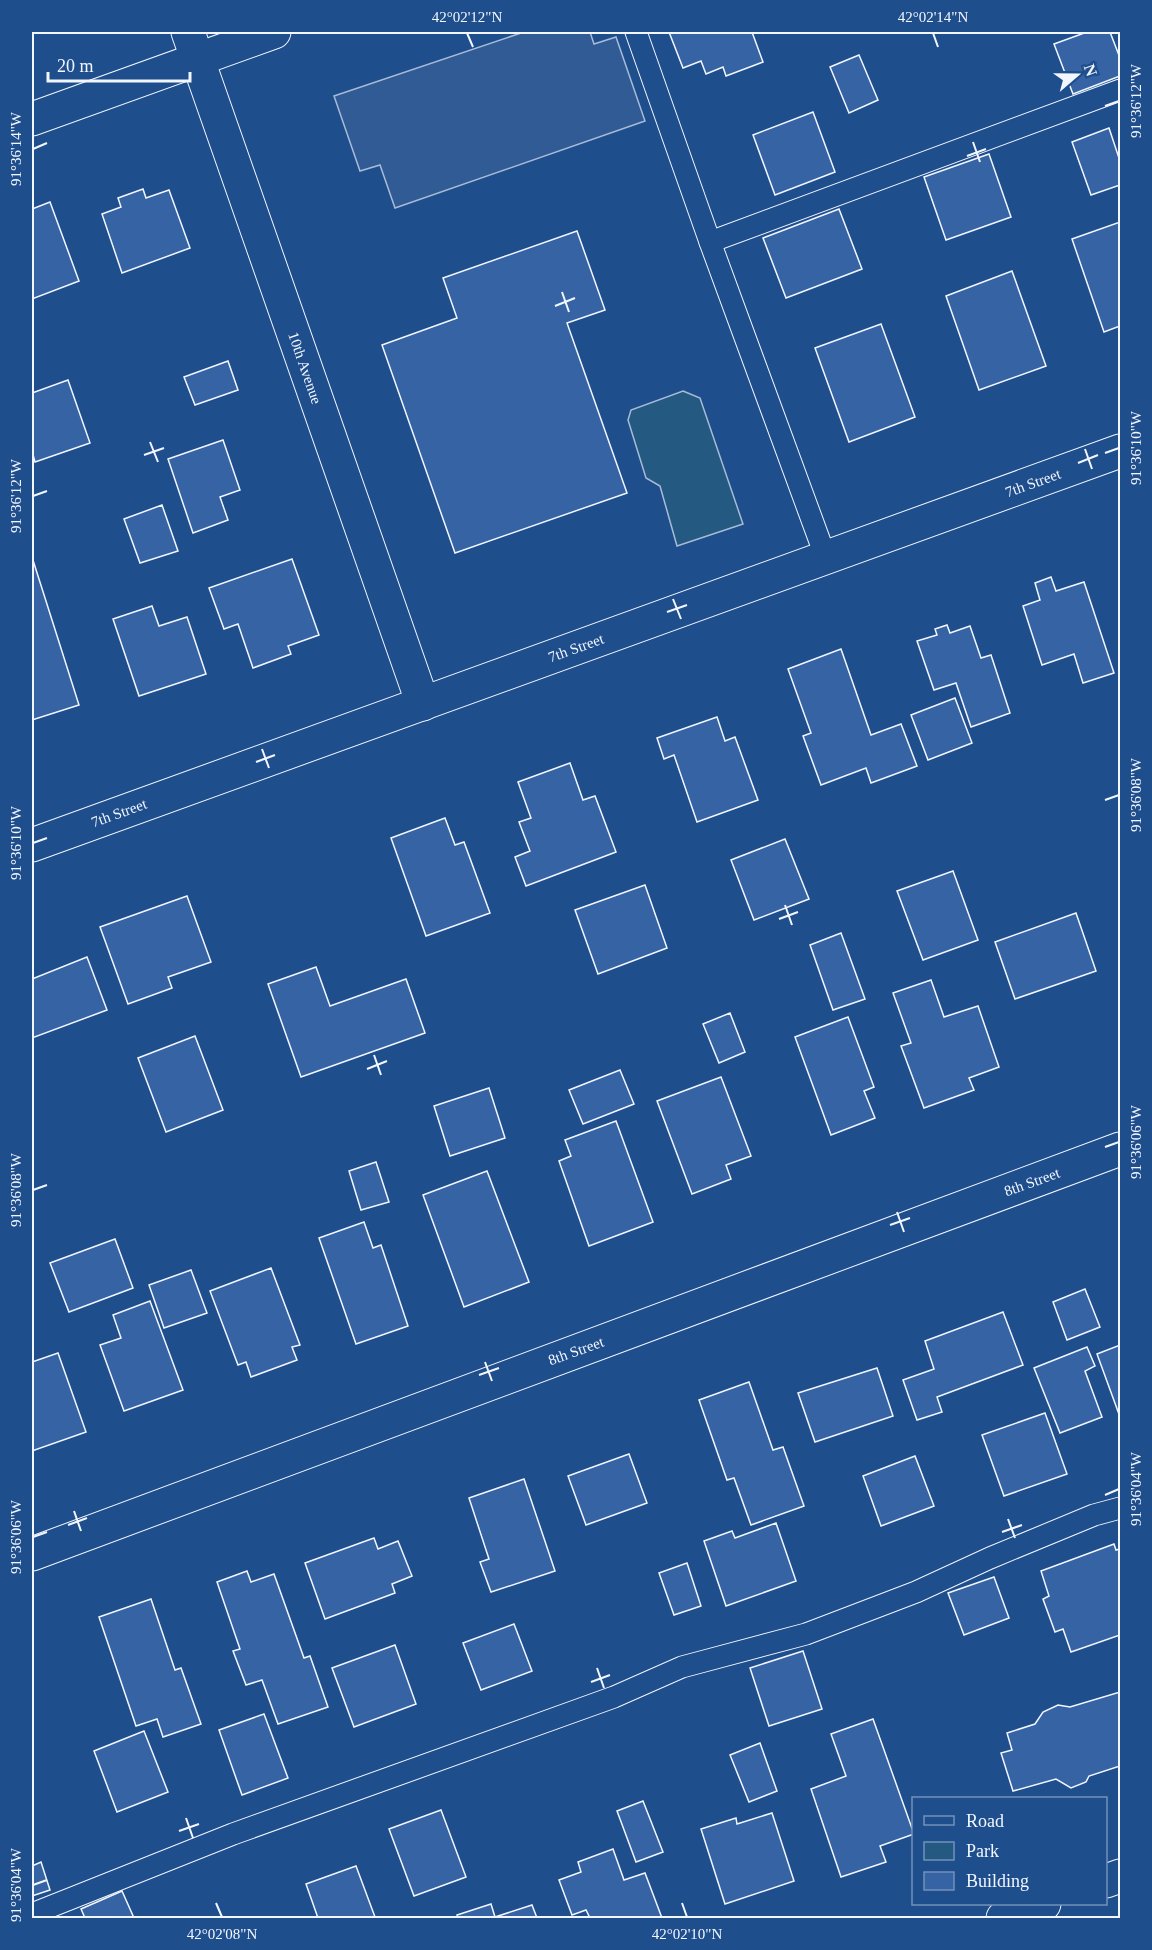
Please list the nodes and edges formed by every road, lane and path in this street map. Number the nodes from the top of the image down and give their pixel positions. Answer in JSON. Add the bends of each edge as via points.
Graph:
{"nodes":[{"id":1,"x":274,"y":32,"type":"edge"},
{"id":2,"x":636,"y":32,"type":"edge"},
{"id":3,"x":192,"y":45,"type":"edge"},
{"id":4,"x":1120,"y":90,"type":"edge"},
{"id":5,"x":32,"y":118,"type":"edge"},
{"id":6,"x":710,"y":242,"type":"junction"},
{"id":7,"x":1120,"y":451,"type":"edge"},
{"id":8,"x":826,"y":558,"type":"junction"},
{"id":9,"x":423,"y":704,"type":"junction"},
{"id":10,"x":32,"y":845,"type":"edge"},
{"id":11,"x":1120,"y":1149,"type":"edge"},
{"id":12,"x":1120,"y":1508,"type":"edge"},
{"id":13,"x":32,"y":1554,"type":"edge"},
{"id":14,"x":1041,"y":1905,"type":"edge"},
{"id":15,"x":32,"y":1914,"type":"edge"},
{"id":16,"x":1003,"y":1918,"type":"edge"}],
"edges":[{"from":1,"to":3,"type":"street"},
{"from":2,"to":6,"type":"lane"},
{"from":3,"to":5,"type":"street"},
{"from":3,"to":9,"type":"street","name":"10th Avenue"},
{"from":4,"to":6,"type":"lane"},
{"from":6,"to":8,"type":"lane"},
{"from":7,"to":8,"type":"street","name":"7th Street"},
{"from":8,"to":9,"type":"street","name":"7th Street"},
{"from":9,"to":10,"type":"street","name":"7th Street"},
{"from":11,"to":13,"type":"street","name":"8th Street"},
{"from":12,"to":15,"type":"lane","via":[[1094,1515],[916,1592],[806,1634],[682,1666],[614,1697],[233,1834]]},
{"from":14,"to":16,"type":"street"}]}
